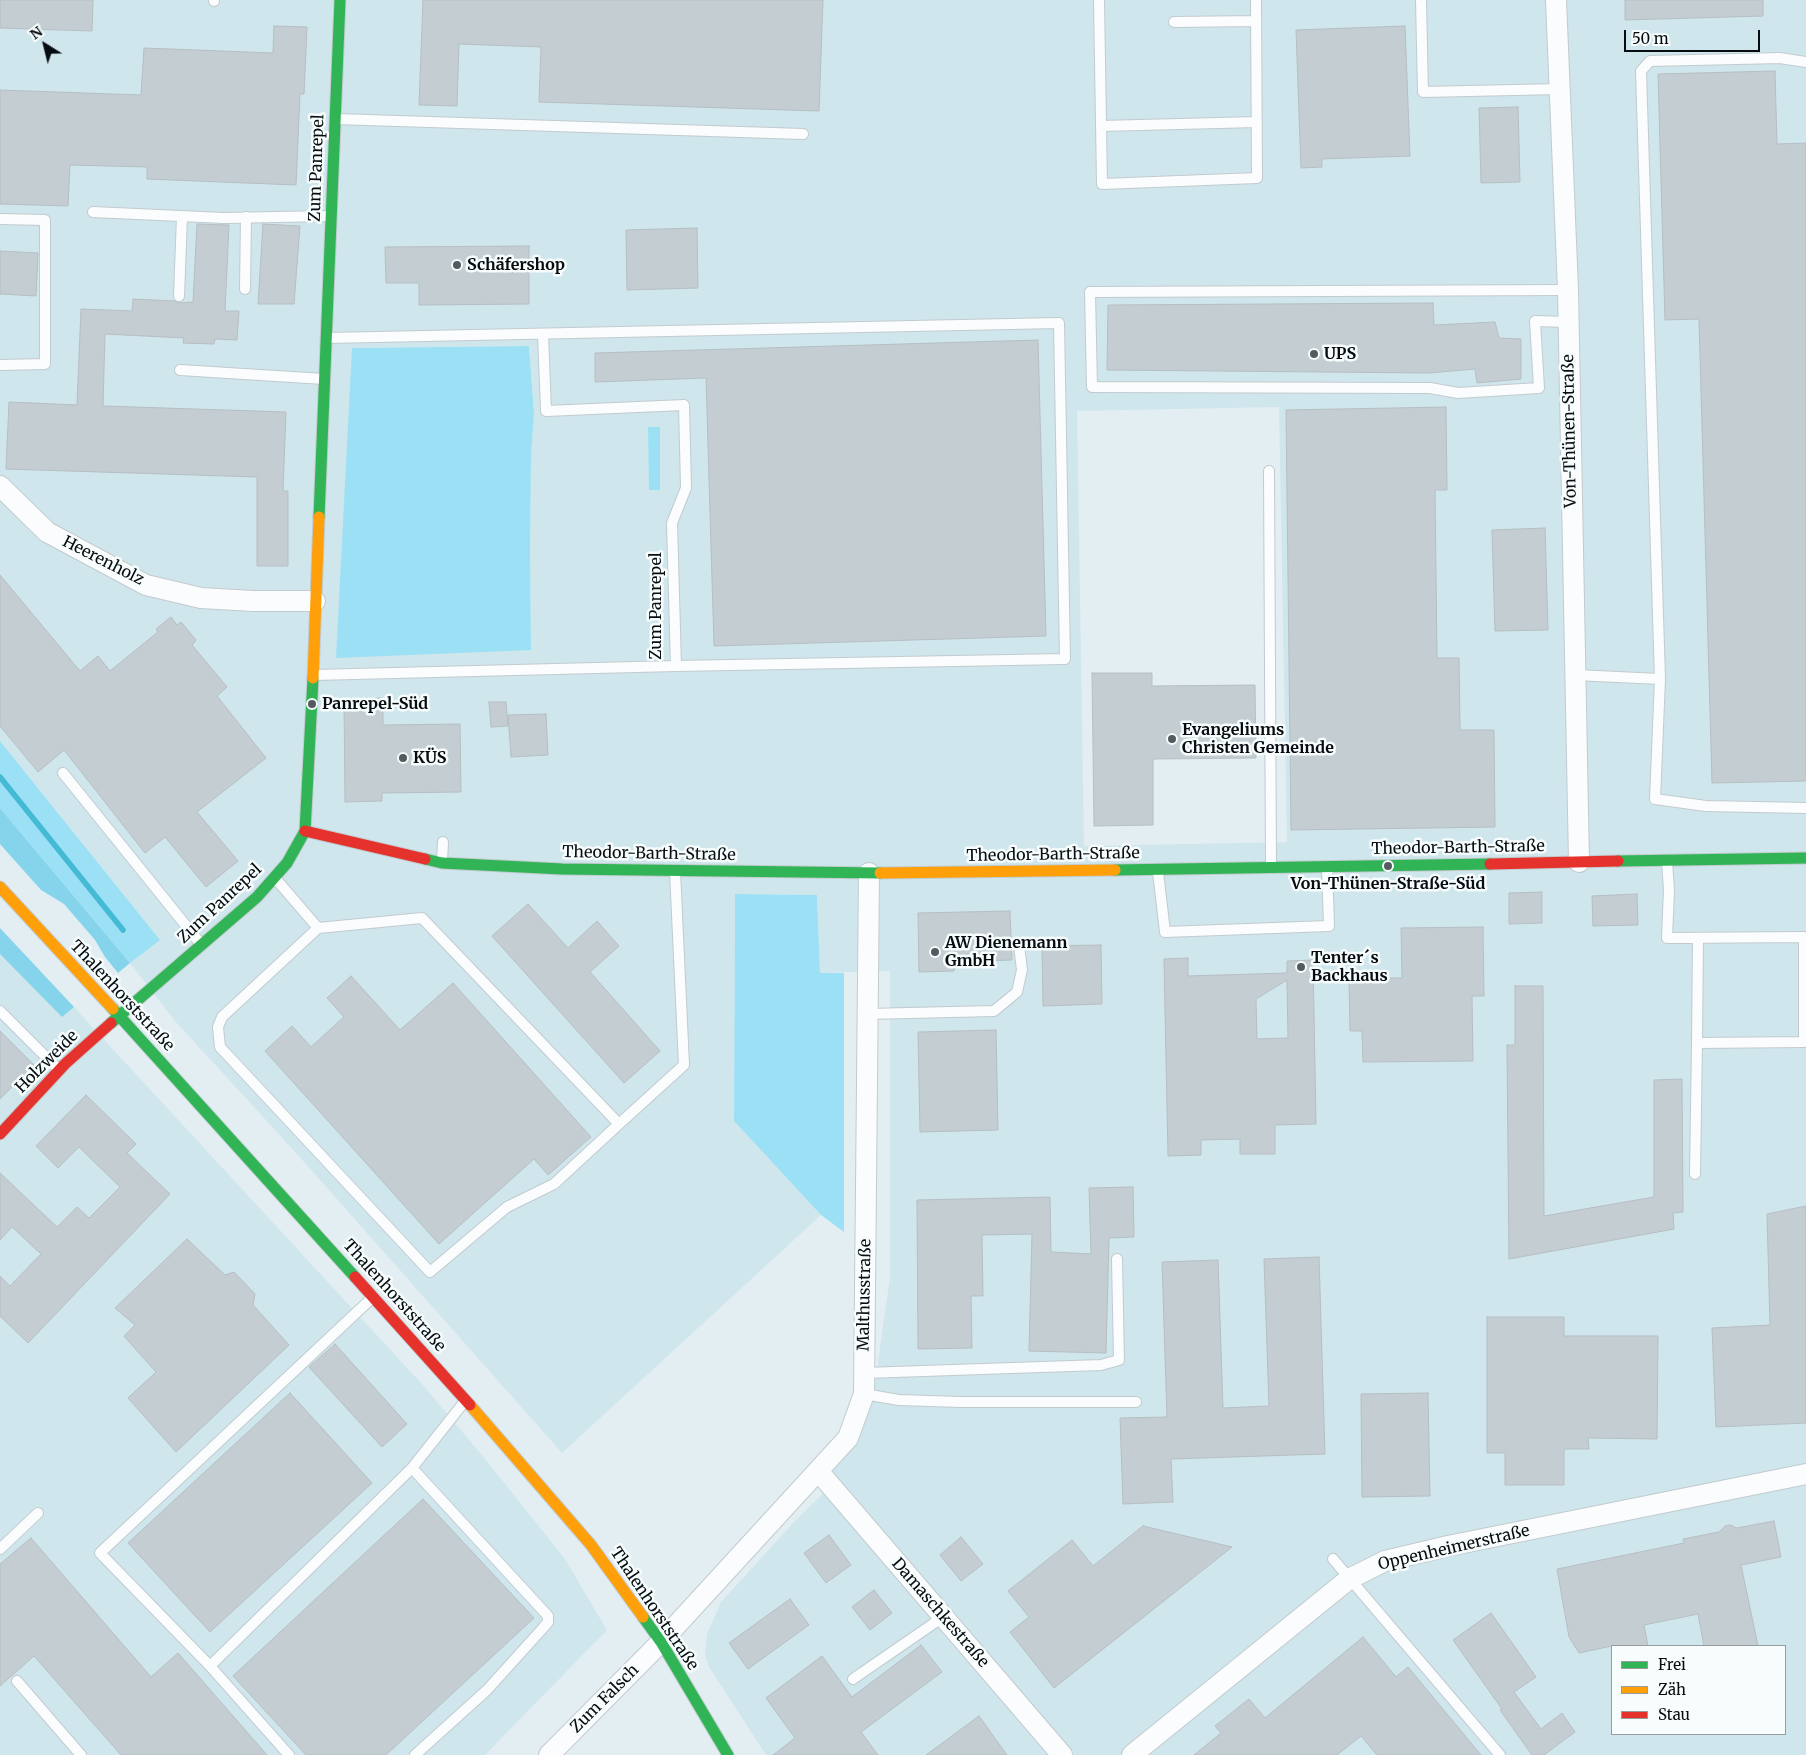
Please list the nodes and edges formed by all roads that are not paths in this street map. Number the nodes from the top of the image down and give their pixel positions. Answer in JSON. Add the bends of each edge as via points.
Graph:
{"nodes":[{"id":1,"x":340,"y":0,"type":"edge"},
{"id":2,"x":1099,"y":0,"type":"edge"},
{"id":3,"x":1256,"y":0,"type":"edge"},
{"id":4,"x":1421,"y":0,"type":"edge"},
{"id":5,"x":1556,"y":0,"type":"edge"},
{"id":6,"x":1256,"y":21,"type":"junction"},
{"id":7,"x":1174,"y":22,"type":"dead end"},
{"id":8,"x":1806,"y":62,"type":"edge"},
{"id":9,"x":1560,"y":89,"type":"junction"},
{"id":10,"x":335,"y":119,"type":"junction"},
{"id":11,"x":1257,"y":122,"type":"junction"},
{"id":12,"x":1101,"y":126,"type":"junction"},
{"id":13,"x":803,"y":134,"type":"dead end"},
{"id":14,"x":92,"y":212,"type":"dead end"},
{"id":15,"x":182,"y":216,"type":"junction"},
{"id":16,"x":331,"y":216,"type":"junction"},
{"id":17,"x":246,"y":217,"type":"junction"},
{"id":18,"x":0,"y":219,"type":"edge"},
{"id":19,"x":244,"y":289,"type":"dead end"},
{"id":20,"x":1568,"y":290,"type":"junction"},
{"id":21,"x":179,"y":296,"type":"dead end"},
{"id":22,"x":1568,"y":322,"type":"junction"},
{"id":23,"x":543,"y":334,"type":"junction"},
{"id":24,"x":326,"y":338,"type":"junction"},
{"id":25,"x":0,"y":365,"type":"edge"},
{"id":26,"x":180,"y":370,"type":"dead end"},
{"id":27,"x":324,"y":379,"type":"junction"},
{"id":28,"x":1269,"y":471,"type":"dead end"},
{"id":29,"x":0,"y":486,"type":"edge"},
{"id":30,"x":315,"y":602,"type":"junction"},
{"id":31,"x":676,"y":666,"type":"junction"},
{"id":32,"x":313,"y":675,"type":"junction"},
{"id":33,"x":1575,"y":675,"type":"junction"},
{"id":34,"x":1660,"y":678,"type":"junction"},
{"id":35,"x":63,"y":772,"type":"dead end"},
{"id":36,"x":1806,"y":808,"type":"edge"},
{"id":37,"x":305,"y":831,"type":"junction"},
{"id":38,"x":443,"y":842,"type":"dead end"},
{"id":39,"x":1806,"y":858,"type":"edge"},
{"id":40,"x":1667,"y":860,"type":"junction"},
{"id":41,"x":1579,"y":862,"type":"junction"},
{"id":42,"x":442,"y":863,"type":"junction"},
{"id":43,"x":1327,"y":867,"type":"junction"},
{"id":44,"x":1271,"y":868,"type":"junction"},
{"id":45,"x":1157,"y":870,"type":"junction"},
{"id":46,"x":675,"y":871,"type":"junction"},
{"id":47,"x":869,"y":873,"type":"junction"},
{"id":48,"x":274,"y":877,"type":"junction"},
{"id":49,"x":0,"y":887,"type":"edge"},
{"id":50,"x":318,"y":928,"type":"junction"},
{"id":51,"x":1698,"y":938,"type":"junction"},
{"id":52,"x":201,"y":945,"type":"junction"},
{"id":53,"x":1019,"y":946,"type":"dead end"},
{"id":54,"x":0,"y":1011,"type":"edge"},
{"id":55,"x":868,"y":1014,"type":"junction"},
{"id":56,"x":119,"y":1016,"type":"junction"},
{"id":57,"x":1697,"y":1043,"type":"junction"},
{"id":58,"x":59,"y":1070,"type":"junction"},
{"id":59,"x":619,"y":1124,"type":"junction"},
{"id":60,"x":0,"y":1134,"type":"edge"},
{"id":61,"x":1695,"y":1174,"type":"dead end"},
{"id":62,"x":1117,"y":1259,"type":"dead end"},
{"id":63,"x":373,"y":1298,"type":"junction"},
{"id":64,"x":864,"y":1373,"type":"junction"},
{"id":65,"x":864,"y":1394,"type":"junction"},
{"id":66,"x":466,"y":1400,"type":"junction"},
{"id":67,"x":1136,"y":1402,"type":"dead end"},
{"id":68,"x":412,"y":1468,"type":"junction"},
{"id":69,"x":819,"y":1472,"type":"junction"},
{"id":70,"x":1806,"y":1474,"type":"edge"},
{"id":71,"x":38,"y":1513,"type":"dead end"},
{"id":72,"x":0,"y":1549,"type":"edge"},
{"id":73,"x":1333,"y":1559,"type":"dead end"},
{"id":74,"x":1349,"y":1579,"type":"junction"},
{"id":75,"x":943,"y":1616,"type":"junction"},
{"id":76,"x":661,"y":1642,"type":"junction"},
{"id":77,"x":210,"y":1666,"type":"junction"},
{"id":78,"x":853,"y":1679,"type":"dead end"},
{"id":79,"x":17,"y":1681,"type":"dead end"},
{"id":80,"x":81,"y":1755,"type":"edge"},
{"id":81,"x":289,"y":1755,"type":"edge"},
{"id":82,"x":415,"y":1755,"type":"edge"},
{"id":83,"x":549,"y":1755,"type":"edge"},
{"id":84,"x":728,"y":1755,"type":"edge"},
{"id":85,"x":1062,"y":1755,"type":"edge"},
{"id":86,"x":1132,"y":1755,"type":"edge"},
{"id":87,"x":1500,"y":1755,"type":"edge"}],
"edges":[{"from":1,"to":10,"type":"street","name":"Zum Panrepel"},
{"from":2,"to":12,"type":"lane"},
{"from":3,"to":6,"type":"lane"},
{"from":4,"to":9,"type":"lane","via":[[1423,92]]},
{"from":5,"to":9,"type":"street","name":"Von-Thünen-Straße"},
{"from":6,"to":7,"type":"lane"},
{"from":6,"to":11,"type":"lane"},
{"from":8,"to":34,"type":"lane","via":[[1780,58],[1650,61],[1641,71]]},
{"from":9,"to":20,"type":"street","name":"Von-Thünen-Straße"},
{"from":10,"to":13,"type":"lane"},
{"from":10,"to":16,"type":"street","name":"Zum Panrepel"},
{"from":11,"to":12,"type":"lane"},
{"from":11,"to":12,"type":"lane","via":[[1257,178],[1102,184]]},
{"from":14,"to":15,"type":"lane"},
{"from":15,"to":17,"type":"lane"},
{"from":15,"to":21,"type":"lane"},
{"from":16,"to":17,"type":"lane"},
{"from":16,"to":24,"type":"street","name":"Zum Panrepel"},
{"from":17,"to":19,"type":"lane"},
{"from":18,"to":25,"type":"lane","via":[[45,220],[45,364]]},
{"from":20,"to":22,"type":"street","name":"Von-Thünen-Straße"},
{"from":20,"to":22,"type":"lane","via":[[1090,292],[1092,387],[1430,388],[1458,393],[1539,388],[1535,321]]},
{"from":22,"to":33,"type":"street","name":"Von-Thünen-Straße"},
{"from":23,"to":24,"type":"lane"},
{"from":23,"to":31,"type":"lane","name":"Zum Panrepel","via":[[546,410],[684,405],[686,488],[672,523]]},
{"from":23,"to":31,"type":"lane","via":[[1059,323],[1065,659]]},
{"from":24,"to":27,"type":"street","name":"Zum Panrepel"},
{"from":26,"to":27,"type":"lane"},
{"from":27,"to":30,"type":"street","name":"Zum Panrepel"},
{"from":28,"to":44,"type":"lane"},
{"from":29,"to":30,"type":"street","name":"Heerenholz","via":[[48,532],[146,584],[202,598]]},
{"from":30,"to":32,"type":"street","name":"Zum Panrepel"},
{"from":31,"to":32,"type":"lane","name":"Zum Panrepel"},
{"from":32,"to":37,"type":"street","name":"Zum Panrepel"},
{"from":33,"to":34,"type":"lane"},
{"from":33,"to":41,"type":"street","name":"Von-Thünen-Straße"},
{"from":34,"to":36,"type":"lane","via":[[1655,799],[1706,806]]},
{"from":35,"to":52,"type":"lane"},
{"from":37,"to":42,"type":"street","name":"Theodor-Barth-Straße"},
{"from":37,"to":48,"type":"street","name":"Zum Panrepel","via":[[287,863]]},
{"from":38,"to":42,"type":"lane"},
{"from":39,"to":40,"type":"street","name":"Theodor-Barth-Straße"},
{"from":40,"to":41,"type":"street","name":"Theodor-Barth-Straße"},
{"from":40,"to":51,"type":"lane","via":[[1667,938]]},
{"from":41,"to":43,"type":"street","name":"Theodor-Barth-Straße"},
{"from":42,"to":46,"type":"street","name":"Theodor-Barth-Straße"},
{"from":43,"to":44,"type":"street","name":"Theodor-Barth-Straße"},
{"from":43,"to":45,"type":"lane","via":[[1329,926],[1165,932]]},
{"from":44,"to":45,"type":"street","name":"Theodor-Barth-Straße"},
{"from":45,"to":47,"type":"street","name":"Theodor-Barth-Straße"},
{"from":46,"to":47,"type":"street","name":"Theodor-Barth-Straße"},
{"from":46,"to":59,"type":"lane","via":[[684,1065]]},
{"from":47,"to":55,"type":"street","name":"Malthusstraße"},
{"from":48,"to":50,"type":"lane"},
{"from":48,"to":52,"type":"street","name":"Zum Panrepel","via":[[258,897]]},
{"from":49,"to":56,"type":"street","name":"Thalenhorststraße"},
{"from":50,"to":59,"type":"lane","via":[[422,918]]},
{"from":50,"to":59,"type":"lane","via":[[222,1017],[218,1027],[220,1047],[430,1272],[507,1207],[554,1184]]},
{"from":51,"to":57,"type":"lane"},
{"from":51,"to":57,"type":"lane","via":[[1804,937],[1804,1042]]},
{"from":52,"to":56,"type":"street","name":"Zum Panrepel"},
{"from":53,"to":55,"type":"lane","via":[[1022,970],[1017,992],[994,1011]]},
{"from":54,"to":58,"type":"lane"},
{"from":55,"to":64,"type":"street","name":"Malthusstraße"},
{"from":56,"to":58,"type":"street","name":"Holzweide"},
{"from":56,"to":63,"type":"street","name":"Thalenhorststraße"},
{"from":57,"to":61,"type":"lane"},
{"from":58,"to":60,"type":"street","name":"Holzweide"},
{"from":62,"to":64,"type":"lane","via":[[1119,1360],[1101,1365]]},
{"from":63,"to":66,"type":"street","name":"Thalenhorststraße"},
{"from":63,"to":77,"type":"lane","via":[[100,1553]]},
{"from":64,"to":65,"type":"street","name":"Malthusstraße"},
{"from":65,"to":67,"type":"lane","via":[[899,1400],[960,1402]]},
{"from":65,"to":69,"type":"street","name":"Malthusstraße","via":[[848,1438]]},
{"from":66,"to":68,"type":"lane"},
{"from":66,"to":76,"type":"street","name":"Thalenhorststraße","via":[[591,1545]]},
{"from":68,"to":77,"type":"lane"},
{"from":68,"to":82,"type":"lane","via":[[548,1616],[548,1622],[487,1690]]},
{"from":69,"to":75,"type":"street","name":"Damaschkestraße"},
{"from":69,"to":76,"type":"street","name":"Malthusstraße"},
{"from":70,"to":74,"type":"street","name":"Oppenheimerstraße","via":[[1448,1546],[1385,1561]]},
{"from":71,"to":72,"type":"lane"},
{"from":73,"to":74,"type":"lane"},
{"from":74,"to":86,"type":"street","name":"Oppenheimerstraße"},
{"from":74,"to":87,"type":"lane"},
{"from":75,"to":78,"type":"lane"},
{"from":75,"to":85,"type":"street","name":"Damaschkestraße"},
{"from":76,"to":83,"type":"street","name":"Zum Falsch"},
{"from":76,"to":84,"type":"street","name":"Thalenhorststraße"},
{"from":77,"to":81,"type":"lane"},
{"from":79,"to":80,"type":"lane"}]}
